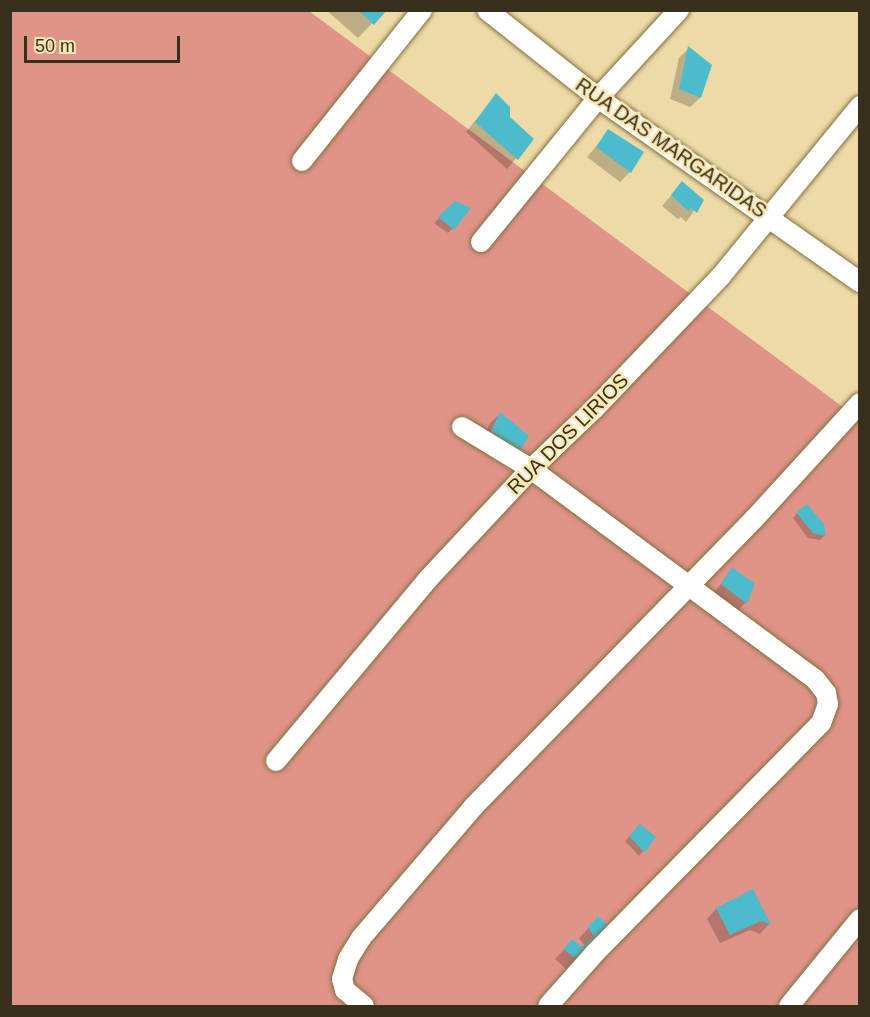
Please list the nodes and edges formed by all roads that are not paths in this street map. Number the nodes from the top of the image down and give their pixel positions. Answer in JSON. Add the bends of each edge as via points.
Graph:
{"nodes":[{"id":1,"x":422,"y":10,"type":"edge"},
{"id":2,"x":487,"y":10,"type":"edge"},
{"id":3,"x":679,"y":10,"type":"edge"},
{"id":4,"x":598,"y":98,"type":"junction"},
{"id":5,"x":860,"y":106,"type":"edge"},
{"id":6,"x":302,"y":161,"type":"dead end"},
{"id":7,"x":768,"y":217,"type":"junction"},
{"id":8,"x":481,"y":242,"type":"dead end"},
{"id":9,"x":860,"y":282,"type":"edge"},
{"id":10,"x":860,"y":403,"type":"edge"},
{"id":11,"x":462,"y":427,"type":"dead end"},
{"id":12,"x":531,"y":469,"type":"junction"},
{"id":13,"x":688,"y":586,"type":"junction"},
{"id":14,"x":276,"y":761,"type":"dead end"},
{"id":15,"x":860,"y":918,"type":"edge"},
{"id":16,"x":364,"y":1006,"type":"edge"},
{"id":17,"x":548,"y":1006,"type":"edge"},
{"id":18,"x":789,"y":1006,"type":"edge"}],
"edges":[{"from":1,"to":6,"type":"street"},
{"from":2,"to":4,"type":"street","name":"RUA DAS MARGARIDAS"},
{"from":3,"to":4,"type":"street"},
{"from":4,"to":7,"type":"street","name":"RUA DAS MARGARIDAS"},
{"from":4,"to":8,"type":"street"},
{"from":5,"to":7,"type":"street","name":"RUA DOS LIRIOS"},
{"from":7,"to":9,"type":"street","name":"RUA DAS MARGARIDAS"},
{"from":7,"to":12,"type":"street","name":"RUA DOS LIRIOS","via":[[677,324]]},
{"from":10,"to":13,"type":"street"},
{"from":11,"to":12,"type":"street"},
{"from":12,"to":13,"type":"street"},
{"from":12,"to":14,"type":"street","name":"RUA DOS LIRIOS","via":[[428,579]]},
{"from":13,"to":16,"type":"street","via":[[474,806],[361,938],[342,979],[345,990]]},
{"from":13,"to":17,"type":"street","via":[[815,679],[826,693],[827,711],[821,723]]},
{"from":15,"to":18,"type":"street"}]}
